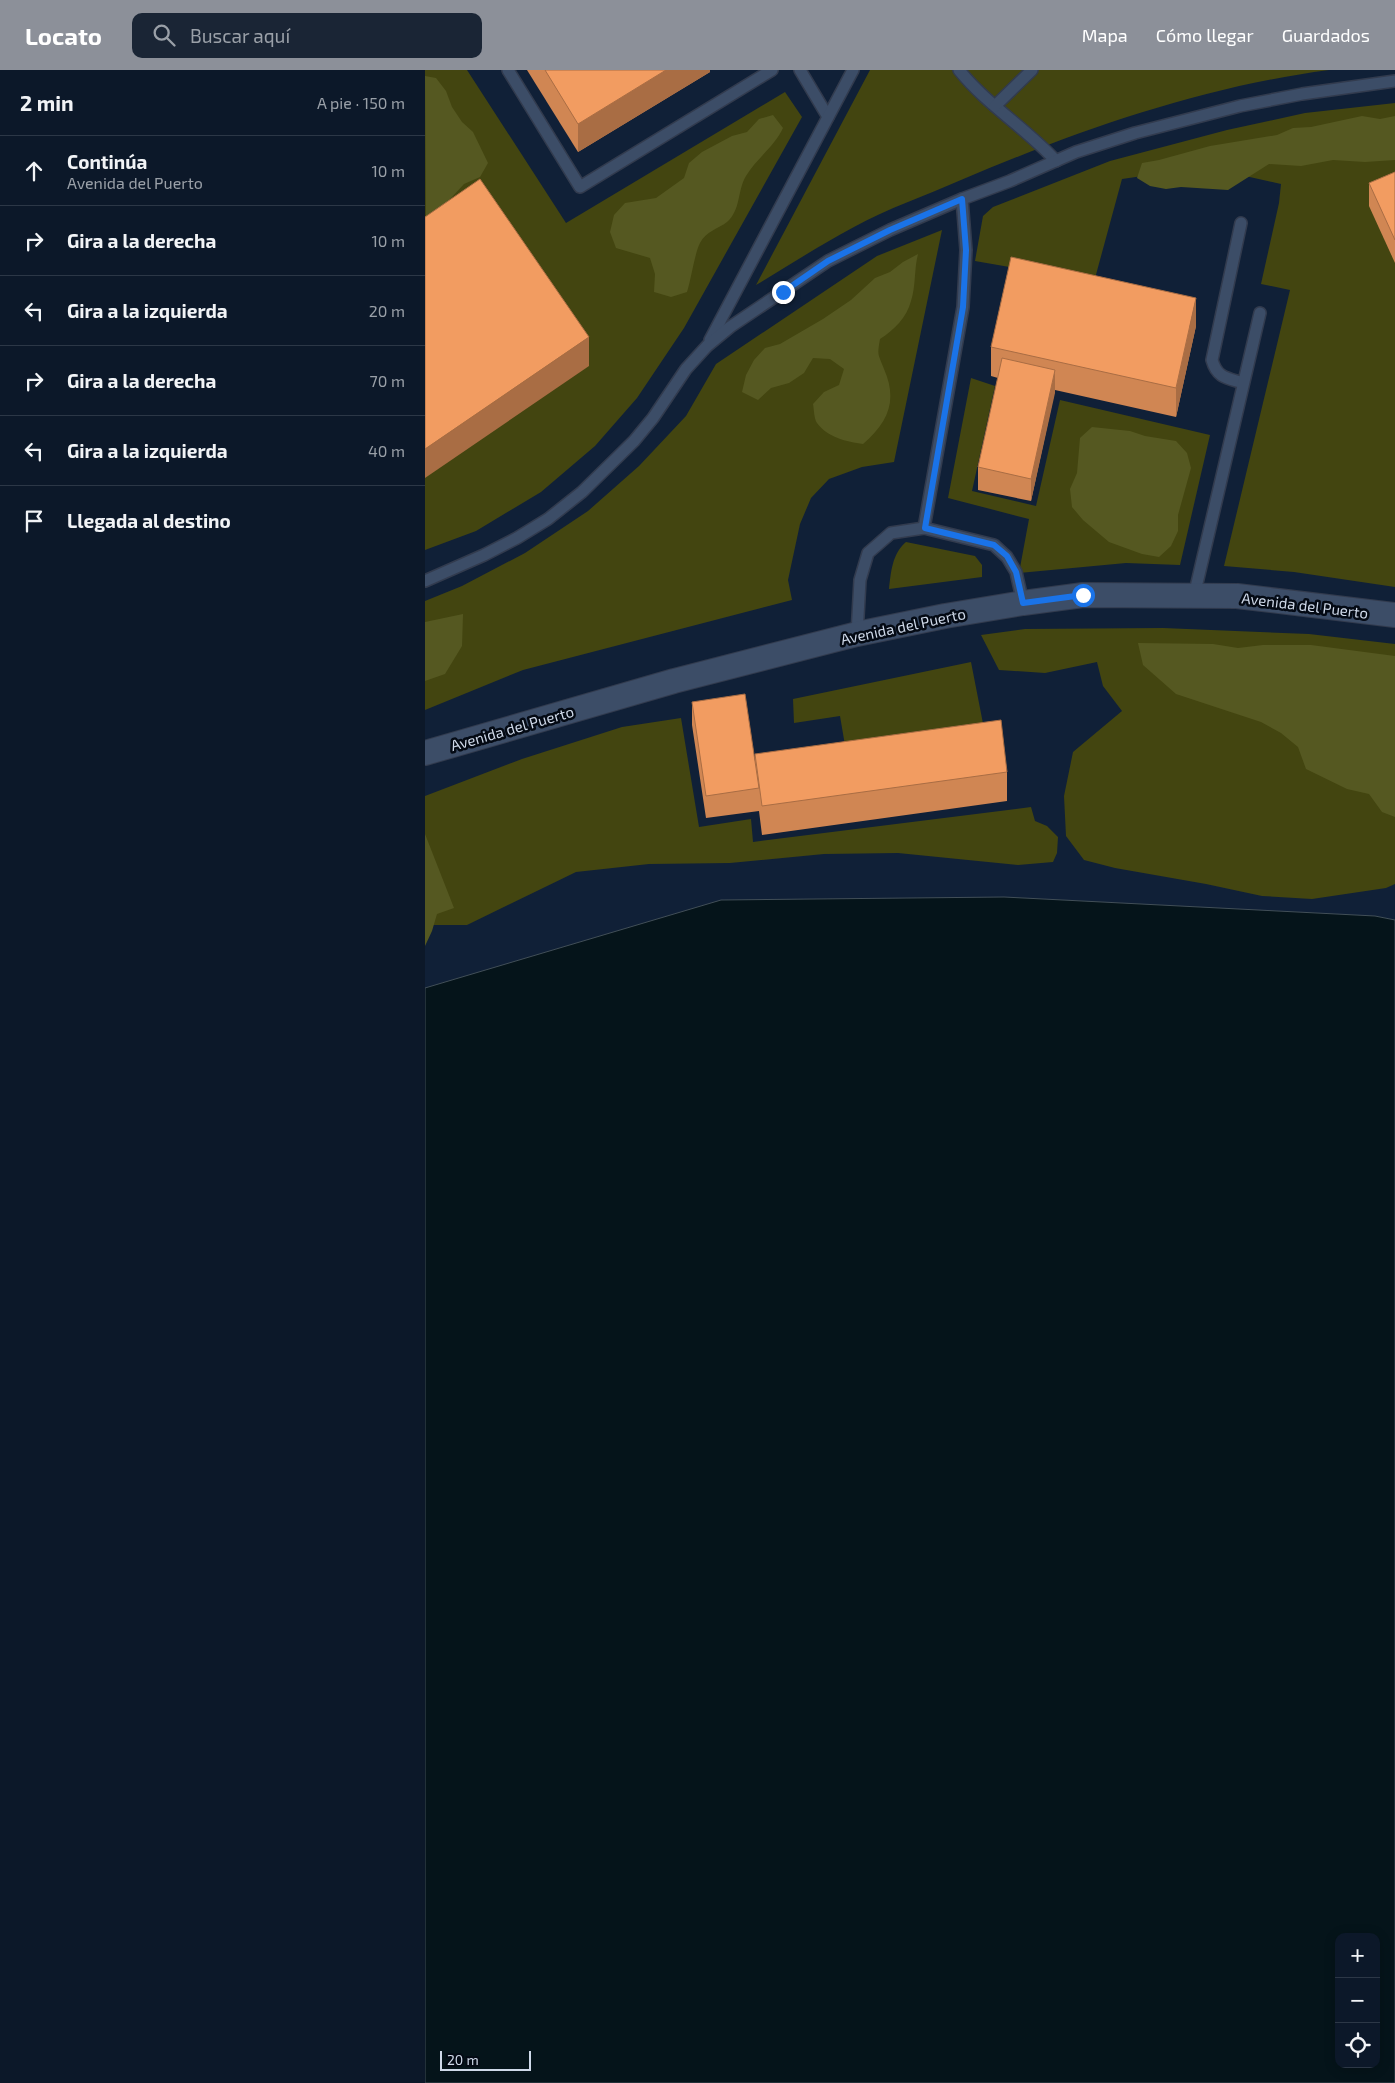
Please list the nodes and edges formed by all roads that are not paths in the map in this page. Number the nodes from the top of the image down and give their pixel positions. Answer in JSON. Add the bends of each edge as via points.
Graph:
{"nodes":[{"id":1,"x":508,"y":70,"type":"edge"},
{"id":2,"x":772,"y":70,"type":"edge"},
{"id":3,"x":801,"y":70,"type":"edge"},
{"id":4,"x":853,"y":70,"type":"edge"},
{"id":5,"x":959,"y":70,"type":"edge"},
{"id":6,"x":1032,"y":70,"type":"edge"},
{"id":7,"x":1395,"y":81,"type":"edge"},
{"id":8,"x":995,"y":106,"type":"junction"},
{"id":9,"x":828,"y":117,"type":"junction"},
{"id":10,"x":1057,"y":160,"type":"junction"},
{"id":11,"x":962,"y":199,"type":"junction"},
{"id":12,"x":1241,"y":223,"type":"dead end"},
{"id":13,"x":1259,"y":313,"type":"dead end"},
{"id":14,"x":707,"y":346,"type":"junction"},
{"id":15,"x":1243,"y":383,"type":"junction"},
{"id":16,"x":925,"y":528,"type":"junction"},
{"id":17,"x":425,"y":580,"type":"edge"},
{"id":18,"x":1194,"y":596,"type":"junction"},
{"id":19,"x":1023,"y":603,"type":"junction"},
{"id":20,"x":1395,"y":615,"type":"edge"},
{"id":21,"x":857,"y":634,"type":"junction"},
{"id":22,"x":425,"y":753,"type":"edge"}],
"edges":[{"from":1,"to":2,"type":"lane","via":[[580,186]]},
{"from":3,"to":9,"type":"lane"},
{"from":4,"to":9,"type":"lane"},
{"from":5,"to":8,"type":"lane"},
{"from":6,"to":8,"type":"lane"},
{"from":7,"to":10,"type":"lane","via":[[1240,106],[1135,133]]},
{"from":8,"to":10,"type":"lane"},
{"from":9,"to":14,"type":"lane"},
{"from":10,"to":11,"type":"lane"},
{"from":11,"to":14,"type":"lane","via":[[828,261],[729,327]]},
{"from":11,"to":16,"type":"lane","via":[[966,250],[963,307]]},
{"from":12,"to":15,"type":"lane","via":[[1212,360],[1215,370],[1222,376]]},
{"from":13,"to":15,"type":"lane"},
{"from":14,"to":17,"type":"lane","via":[[686,369],[653,418],[582,492],[517,538]]},
{"from":15,"to":18,"type":"lane"},
{"from":16,"to":19,"type":"lane","via":[[994,545],[1007,556],[1016,572]]},
{"from":16,"to":21,"type":"lane","via":[[891,533],[868,554],[860,580]]},
{"from":18,"to":19,"type":"street","name":"Avenida del Puerto","via":[[1083,595]]},
{"from":18,"to":20,"type":"street","name":"Avenida del Puerto","via":[[1237,596]]},
{"from":19,"to":21,"type":"street","name":"Avenida del Puerto"},
{"from":21,"to":22,"type":"street","name":"Avenida del Puerto","via":[[674,681]]}]}
